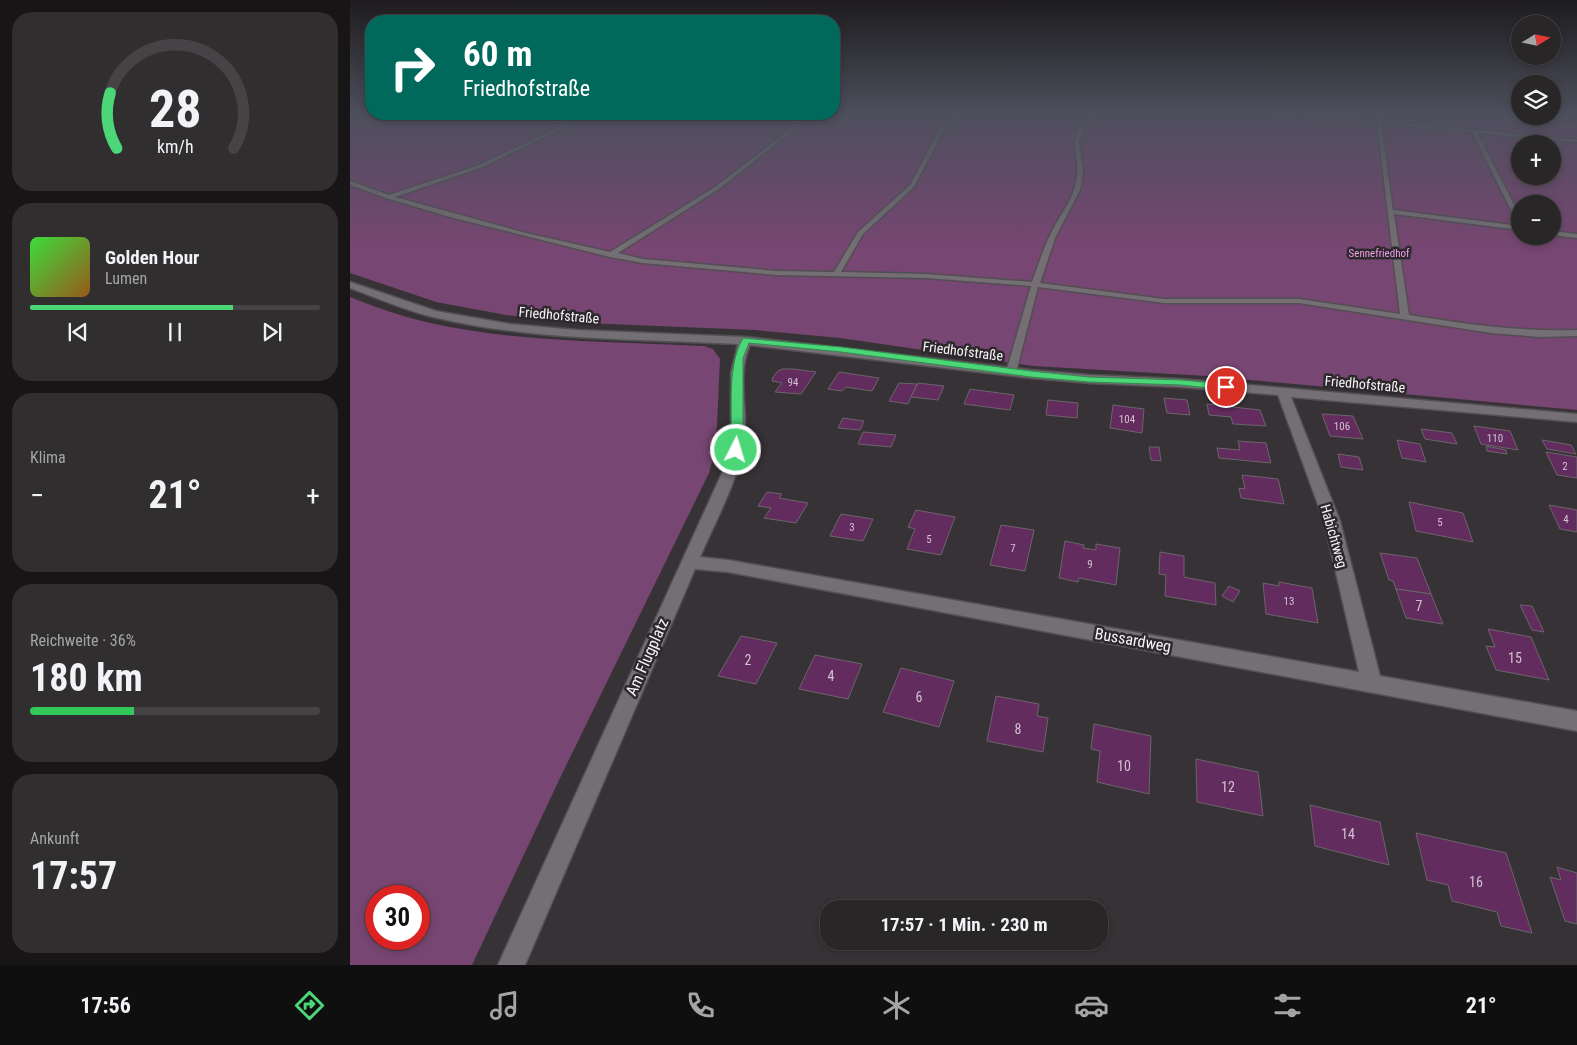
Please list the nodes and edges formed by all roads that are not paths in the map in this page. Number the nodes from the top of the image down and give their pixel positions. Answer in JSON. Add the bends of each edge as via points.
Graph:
{"nodes":[{"id":1,"x":498,"y":158,"type":"edge"},
{"id":2,"x":755,"y":158,"type":"edge"},
{"id":3,"x":927,"y":158,"type":"edge"},
{"id":4,"x":1079,"y":158,"type":"edge"},
{"id":5,"x":1383,"y":158,"type":"edge"},
{"id":6,"x":1488,"y":158,"type":"edge"},
{"id":7,"x":350,"y":183,"type":"edge"},
{"id":8,"x":388,"y":197,"type":"junction"},
{"id":9,"x":1511,"y":204,"type":"edge"},
{"id":10,"x":1391,"y":212,"type":"junction"},
{"id":11,"x":1511,"y":227,"type":"edge"},
{"id":12,"x":1561,"y":234,"type":"edge"},
{"id":13,"x":1577,"y":236,"type":"edge"},
{"id":14,"x":610,"y":255,"type":"junction"},
{"id":15,"x":836,"y":274,"type":"junction"},
{"id":16,"x":1036,"y":284,"type":"junction"},
{"id":17,"x":350,"y":285,"type":"edge"},
{"id":18,"x":1405,"y":318,"type":"junction"},
{"id":19,"x":1577,"y":333,"type":"edge"},
{"id":20,"x":746,"y":340,"type":"junction"},
{"id":21,"x":1011,"y":372,"type":"junction"},
{"id":22,"x":1283,"y":392,"type":"junction"},
{"id":23,"x":1577,"y":418,"type":"edge"},
{"id":24,"x":689,"y":562,"type":"junction"},
{"id":25,"x":1372,"y":684,"type":"junction"},
{"id":26,"x":1577,"y":721,"type":"edge"},
{"id":27,"x":511,"y":965,"type":"edge"}],
"edges":[{"from":1,"to":8,"type":"lane"},
{"from":2,"to":14,"type":"lane","via":[[717,188]]},
{"from":3,"to":15,"type":"lane","via":[[912,186],[860,233]]},
{"from":4,"to":16,"type":"lane","via":[[1079,184],[1053,236]]},
{"from":5,"to":10,"type":"lane"},
{"from":6,"to":9,"type":"lane"},
{"from":7,"to":8,"type":"lane"},
{"from":8,"to":14,"type":"lane"},
{"from":10,"to":11,"type":"lane"},
{"from":10,"to":18,"type":"lane"},
{"from":12,"to":13,"type":"lane"},
{"from":14,"to":15,"type":"lane","via":[[728,270]]},
{"from":15,"to":16,"type":"lane"},
{"from":16,"to":18,"type":"lane","via":[[1164,302],[1299,301]]},
{"from":16,"to":21,"type":"lane"},
{"from":17,"to":20,"type":"street","name":"Friedhofstraße","via":[[434,314],[510,326],[577,333]]},
{"from":18,"to":19,"type":"lane","via":[[1491,330]]},
{"from":20,"to":21,"type":"street","name":"Friedhofstraße"},
{"from":20,"to":24,"type":"street","name":"Am Flugplatz","via":[[738,358],[736,450]]},
{"from":21,"to":22,"type":"street","name":"Friedhofstraße"},
{"from":22,"to":23,"type":"street","name":"Friedhofstraße"},
{"from":22,"to":25,"type":"street","name":"Habichtweg","via":[[1332,521]]},
{"from":24,"to":25,"type":"street","name":"Bussardweg","via":[[728,566]]},
{"from":24,"to":27,"type":"street","name":"Am Flugplatz"},
{"from":25,"to":26,"type":"street","name":"Bussardweg"}]}
